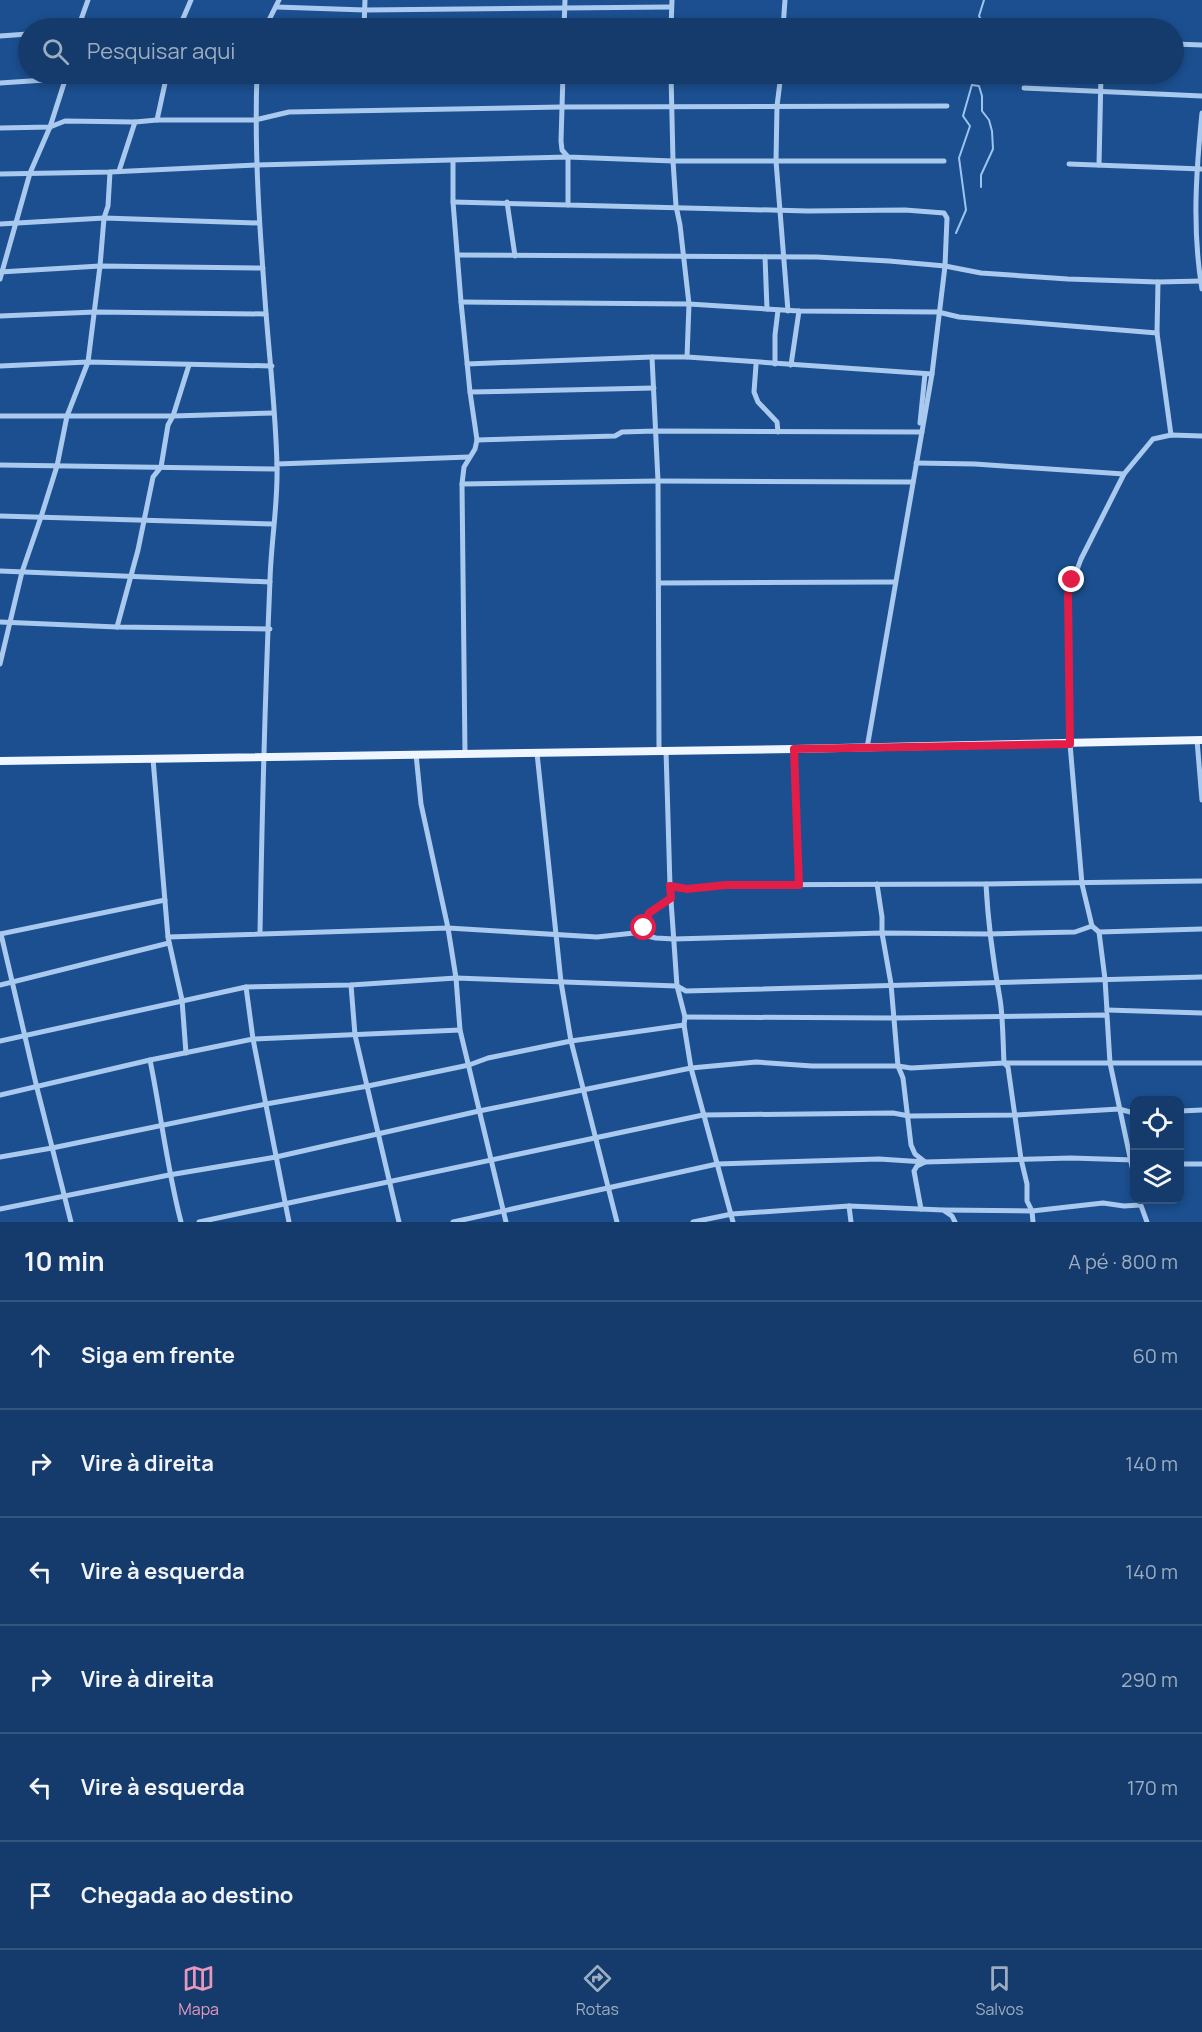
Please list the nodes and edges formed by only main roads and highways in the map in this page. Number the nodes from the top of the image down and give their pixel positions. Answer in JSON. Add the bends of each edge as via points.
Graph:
{"nodes":[{"id":1,"x":1199,"y":740,"type":"edge"},
{"id":2,"x":0,"y":761,"type":"edge"}],
"edges":[{"from":1,"to":2,"type":"main road"}]}
